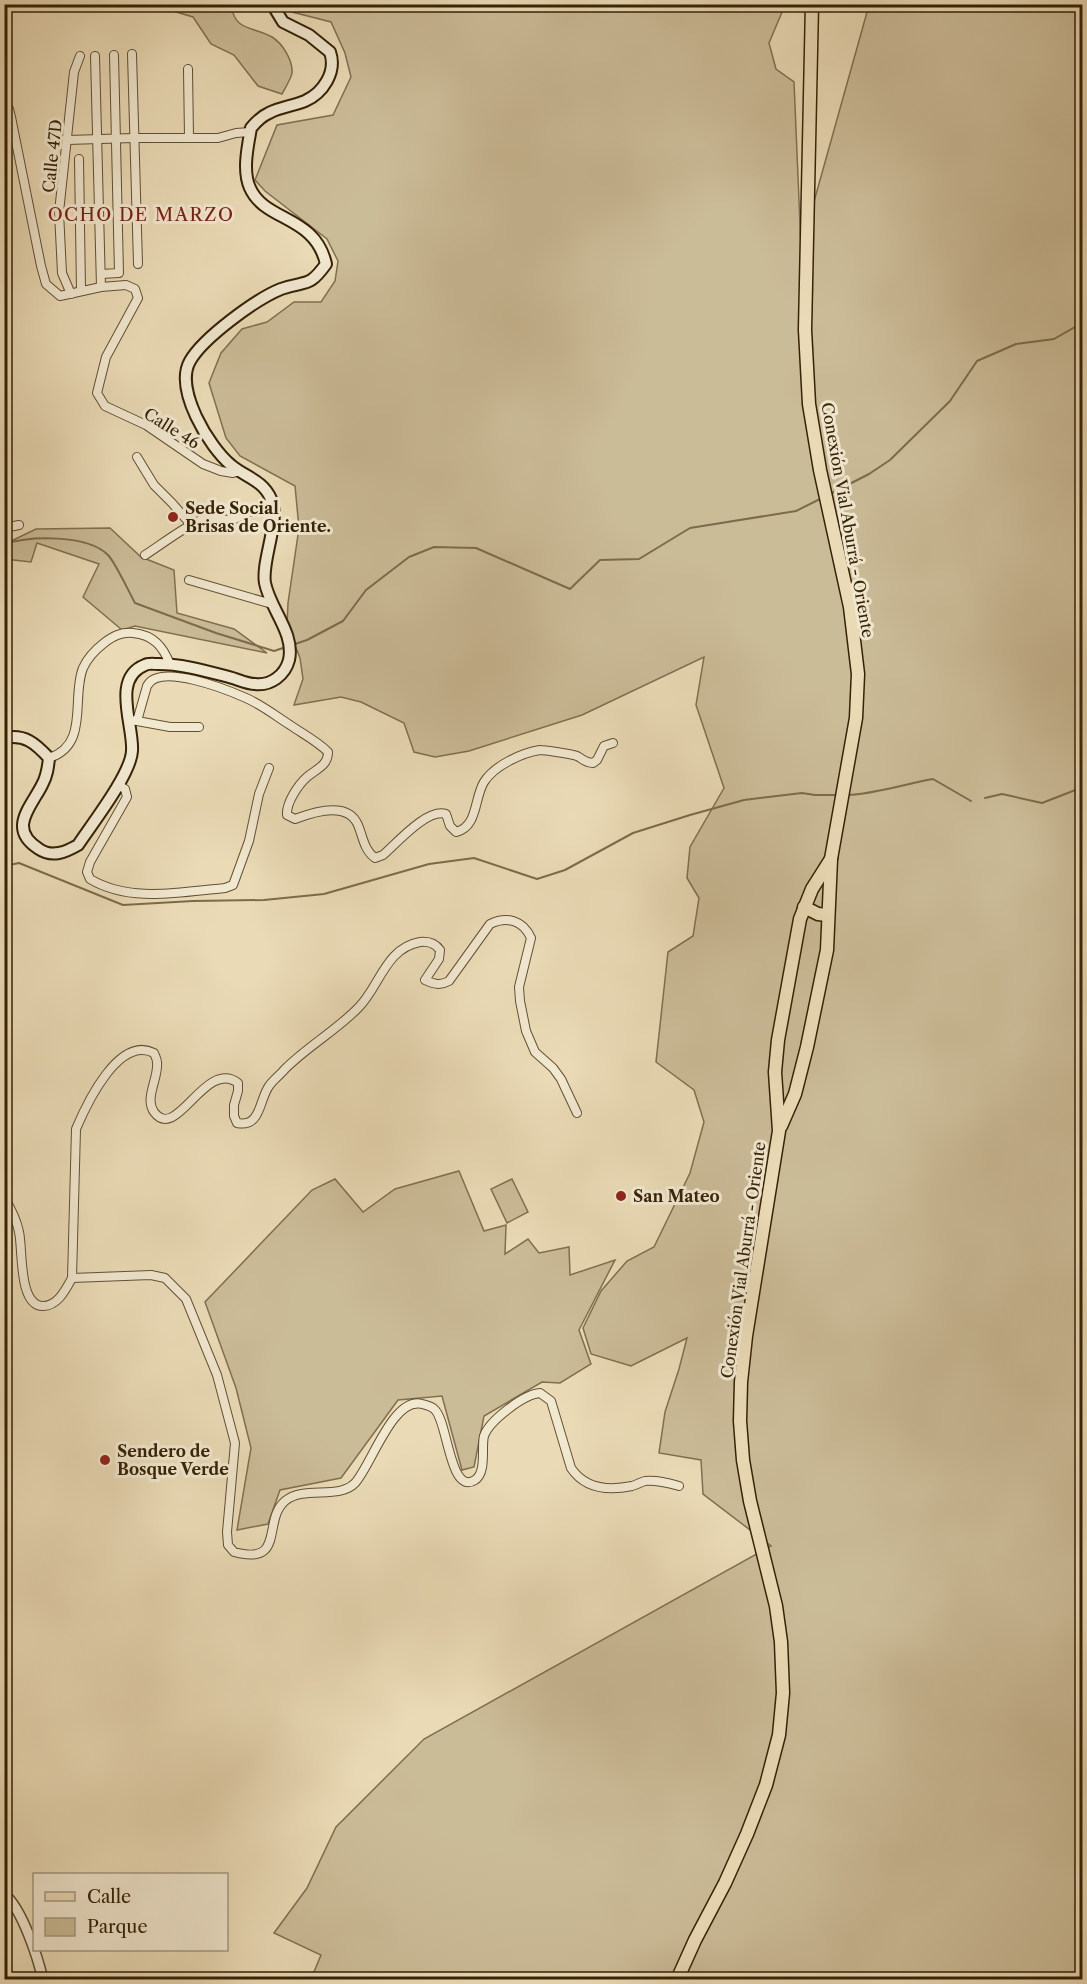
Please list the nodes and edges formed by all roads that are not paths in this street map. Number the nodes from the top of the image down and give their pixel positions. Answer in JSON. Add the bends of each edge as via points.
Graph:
{"nodes":[{"id":1,"x":272,"y":4,"type":"edge"},
{"id":2,"x":812,"y":4,"type":"edge"},
{"id":3,"x":132,"y":54,"type":"dead end"},
{"id":4,"x":114,"y":55,"type":"dead end"},
{"id":5,"x":80,"y":56,"type":"dead end"},
{"id":6,"x":95,"y":56,"type":"dead end"},
{"id":7,"x":188,"y":69,"type":"dead end"},
{"id":8,"x":5,"y":102,"type":"edge"},
{"id":9,"x":250,"y":132,"type":"junction"},
{"id":10,"x":115,"y":138,"type":"junction"},
{"id":11,"x":134,"y":138,"type":"junction"},
{"id":12,"x":189,"y":138,"type":"junction"},
{"id":13,"x":97,"y":139,"type":"junction"},
{"id":14,"x":67,"y":140,"type":"junction"},
{"id":15,"x":79,"y":159,"type":"dead end"},
{"id":16,"x":138,"y":264,"type":"dead end"},
{"id":17,"x":101,"y":274,"type":"junction"},
{"id":18,"x":101,"y":287,"type":"junction"},
{"id":19,"x":81,"y":290,"type":"junction"},
{"id":20,"x":71,"y":294,"type":"junction"},
{"id":21,"x":137,"y":457,"type":"dead end"},
{"id":22,"x":240,"y":471,"type":"junction"},
{"id":23,"x":273,"y":501,"type":"junction"},
{"id":24,"x":19,"y":525,"type":"dead end"},
{"id":25,"x":192,"y":526,"type":"junction"},
{"id":26,"x":4,"y":528,"type":"edge"},
{"id":27,"x":145,"y":555,"type":"dead end"},
{"id":28,"x":189,"y":580,"type":"dead end"},
{"id":29,"x":272,"y":604,"type":"junction"},
{"id":30,"x":170,"y":664,"type":"junction"},
{"id":31,"x":133,"y":721,"type":"junction"},
{"id":32,"x":199,"y":727,"type":"dead end"},
{"id":33,"x":4,"y":738,"type":"edge"},
{"id":34,"x":613,"y":743,"type":"dead end"},
{"id":35,"x":48,"y":758,"type":"junction"},
{"id":36,"x":268,"y":768,"type":"dead end"},
{"id":37,"x":118,"y":785,"type":"junction"},
{"id":38,"x":831,"y":854,"type":"junction"},
{"id":39,"x":812,"y":889,"type":"junction"},
{"id":40,"x":829,"y":902,"type":"junction"},
{"id":41,"x":804,"y":907,"type":"junction"},
{"id":42,"x":827,"y":915,"type":"junction"},
{"id":43,"x":775,"y":1072,"type":"junction"},
{"id":44,"x":798,"y":1080,"type":"junction"},
{"id":45,"x":776,"y":1091,"type":"junction"},
{"id":46,"x":795,"y":1094,"type":"junction"},
{"id":47,"x":578,"y":1113,"type":"dead end"},
{"id":48,"x":779,"y":1133,"type":"junction"},
{"id":49,"x":4,"y":1197,"type":"edge"},
{"id":50,"x":72,"y":1278,"type":"junction"},
{"id":51,"x":679,"y":1486,"type":"dead end"},
{"id":52,"x":4,"y":1894,"type":"edge"},
{"id":53,"x":33,"y":1947,"type":"edge"},
{"id":54,"x":34,"y":1951,"type":"edge"},
{"id":55,"x":44,"y":1980,"type":"edge"},
{"id":56,"x":677,"y":1980,"type":"edge"}],
"edges":[{"from":1,"to":9,"type":"main road","via":[[283,22],[330,52],[333,67],[315,95],[270,112]]},
{"from":2,"to":38,"type":"main road","name":"Conexión Vial Aburrá - Oriente","via":[[805,330],[809,404],[850,607],[858,674],[853,739]]},
{"from":3,"to":11,"type":"street"},
{"from":4,"to":10,"type":"street"},
{"from":5,"to":14,"type":"street","name":"Calle 47D","via":[[74,72]]},
{"from":6,"to":13,"type":"street"},
{"from":7,"to":12,"type":"street"},
{"from":8,"to":20,"type":"street","via":[[46,284],[60,296]]},
{"from":9,"to":12,"type":"street"},
{"from":9,"to":22,"type":"main road","via":[[249,188],[265,205],[316,239],[326,264],[309,282],[282,289],[234,318],[188,364],[186,388],[206,435],[214,449]]},
{"from":10,"to":11,"type":"street"},
{"from":10,"to":13,"type":"street"},
{"from":10,"to":17,"type":"street","via":[[118,273]]},
{"from":11,"to":12,"type":"street"},
{"from":11,"to":16,"type":"street"},
{"from":13,"to":14,"type":"street"},
{"from":13,"to":17,"type":"street"},
{"from":14,"to":20,"type":"street","name":"Calle 47D","via":[[59,212],[62,273]]},
{"from":15,"to":19,"type":"street"},
{"from":17,"to":18,"type":"street"},
{"from":18,"to":19,"type":"street"},
{"from":18,"to":22,"type":"street","name":"Calle 46","via":[[126,285],[135,289],[138,298],[106,357],[98,393],[105,406],[146,425],[203,464],[220,471]]},
{"from":19,"to":20,"type":"street"},
{"from":21,"to":25,"type":"street","via":[[154,485]]},
{"from":22,"to":23,"type":"main road","via":[[259,482]]},
{"from":23,"to":25,"type":"street","via":[[233,520],[211,517]]},
{"from":23,"to":29,"type":"main road","via":[[265,582]]},
{"from":24,"to":26,"type":"street"},
{"from":25,"to":27,"type":"street"},
{"from":28,"to":29,"type":"street"},
{"from":29,"to":30,"type":"main road","via":[[289,644],[289,661],[272,682],[256,685]]},
{"from":30,"to":31,"type":"main road","via":[[146,664],[133,673],[126,687],[126,700]]},
{"from":30,"to":35,"type":"street","via":[[163,647],[152,639],[136,633],[121,633],[109,639],[92,653],[82,669],[78,711],[68,744]]},
{"from":31,"to":32,"type":"street"},
{"from":31,"to":34,"type":"street","via":[[149,681],[158,677],[190,679],[267,709],[328,752],[321,768],[306,778],[288,803],[287,815],[295,819],[318,812],[347,814],[357,822],[370,854],[378,858],[424,819],[437,813],[446,814],[456,832],[466,829],[487,778],[518,757],[546,750],[593,763],[601,749]]},
{"from":31,"to":37,"type":"main road","via":[[132,755]]},
{"from":33,"to":35,"type":"main road","via":[[28,739]]},
{"from":35,"to":37,"type":"main road","via":[[48,770],[24,814],[23,828],[31,844],[43,852],[68,851],[78,844]]},
{"from":36,"to":37,"type":"street","via":[[241,866],[233,885],[225,888],[144,895],[118,891],[90,879],[90,862],[127,797],[125,789]]},
{"from":38,"to":39,"type":"main road","name":"Conexión Vial Aburrá - Oriente"},
{"from":38,"to":40,"type":"main road","name":"Conexión Vial Aburrá - Oriente"},
{"from":39,"to":40,"type":"main road"},
{"from":39,"to":41,"type":"main road","name":"Conexión Vial Aburrá - Oriente"},
{"from":40,"to":42,"type":"main road","name":"Conexión Vial Aburrá - Oriente"},
{"from":41,"to":42,"type":"main road"},
{"from":41,"to":43,"type":"main road","name":"Conexión Vial Aburrá - Oriente"},
{"from":42,"to":44,"type":"main road","name":"Conexión Vial Aburrá - Oriente","via":[[827,950]]},
{"from":43,"to":44,"type":"main road","via":[[793,1075]]},
{"from":43,"to":45,"type":"main road","name":"Conexión Vial Aburrá - Oriente"},
{"from":44,"to":46,"type":"main road","name":"Conexión Vial Aburrá - Oriente"},
{"from":45,"to":46,"type":"main road"},
{"from":45,"to":48,"type":"main road","name":"Conexión Vial Aburrá - Oriente"},
{"from":46,"to":48,"type":"main road","name":"Conexión Vial Aburrá - Oriente"},
{"from":47,"to":50,"type":"street","via":[[561,1079],[535,1052],[526,1031],[519,987],[530,946],[528,932],[511,920],[500,919],[490,924],[449,981],[440,984],[425,980],[439,959],[440,950],[429,941],[418,942],[393,956],[362,1004],[346,1021],[300,1054],[269,1086],[251,1122],[237,1123],[234,1116],[238,1083],[232,1078],[210,1083],[182,1111],[166,1119],[159,1117],[152,1110],[157,1063],[154,1053],[147,1049],[132,1051],[120,1059],[84,1110],[76,1129]]},
{"from":48,"to":56,"type":"main road","name":"Conexión Vial Aburrá - Oriente","via":[[746,1336],[740,1420],[750,1501],[776,1606],[783,1665],[779,1735],[766,1785],[747,1834]]},
{"from":49,"to":50,"type":"street","via":[[19,1231],[23,1276],[34,1303],[51,1305]]},
{"from":50,"to":51,"type":"street","via":[[151,1275],[165,1278],[186,1299],[217,1376],[234,1443],[228,1532],[228,1545],[234,1552],[261,1553],[273,1535],[274,1522],[286,1500],[352,1486],[399,1412],[412,1403],[435,1409],[454,1468],[463,1480],[477,1479],[489,1425],[528,1396],[540,1393],[551,1401],[571,1468],[585,1483],[613,1489],[645,1481]]},
{"from":52,"to":53,"type":"street"},
{"from":54,"to":55,"type":"street"}]}
